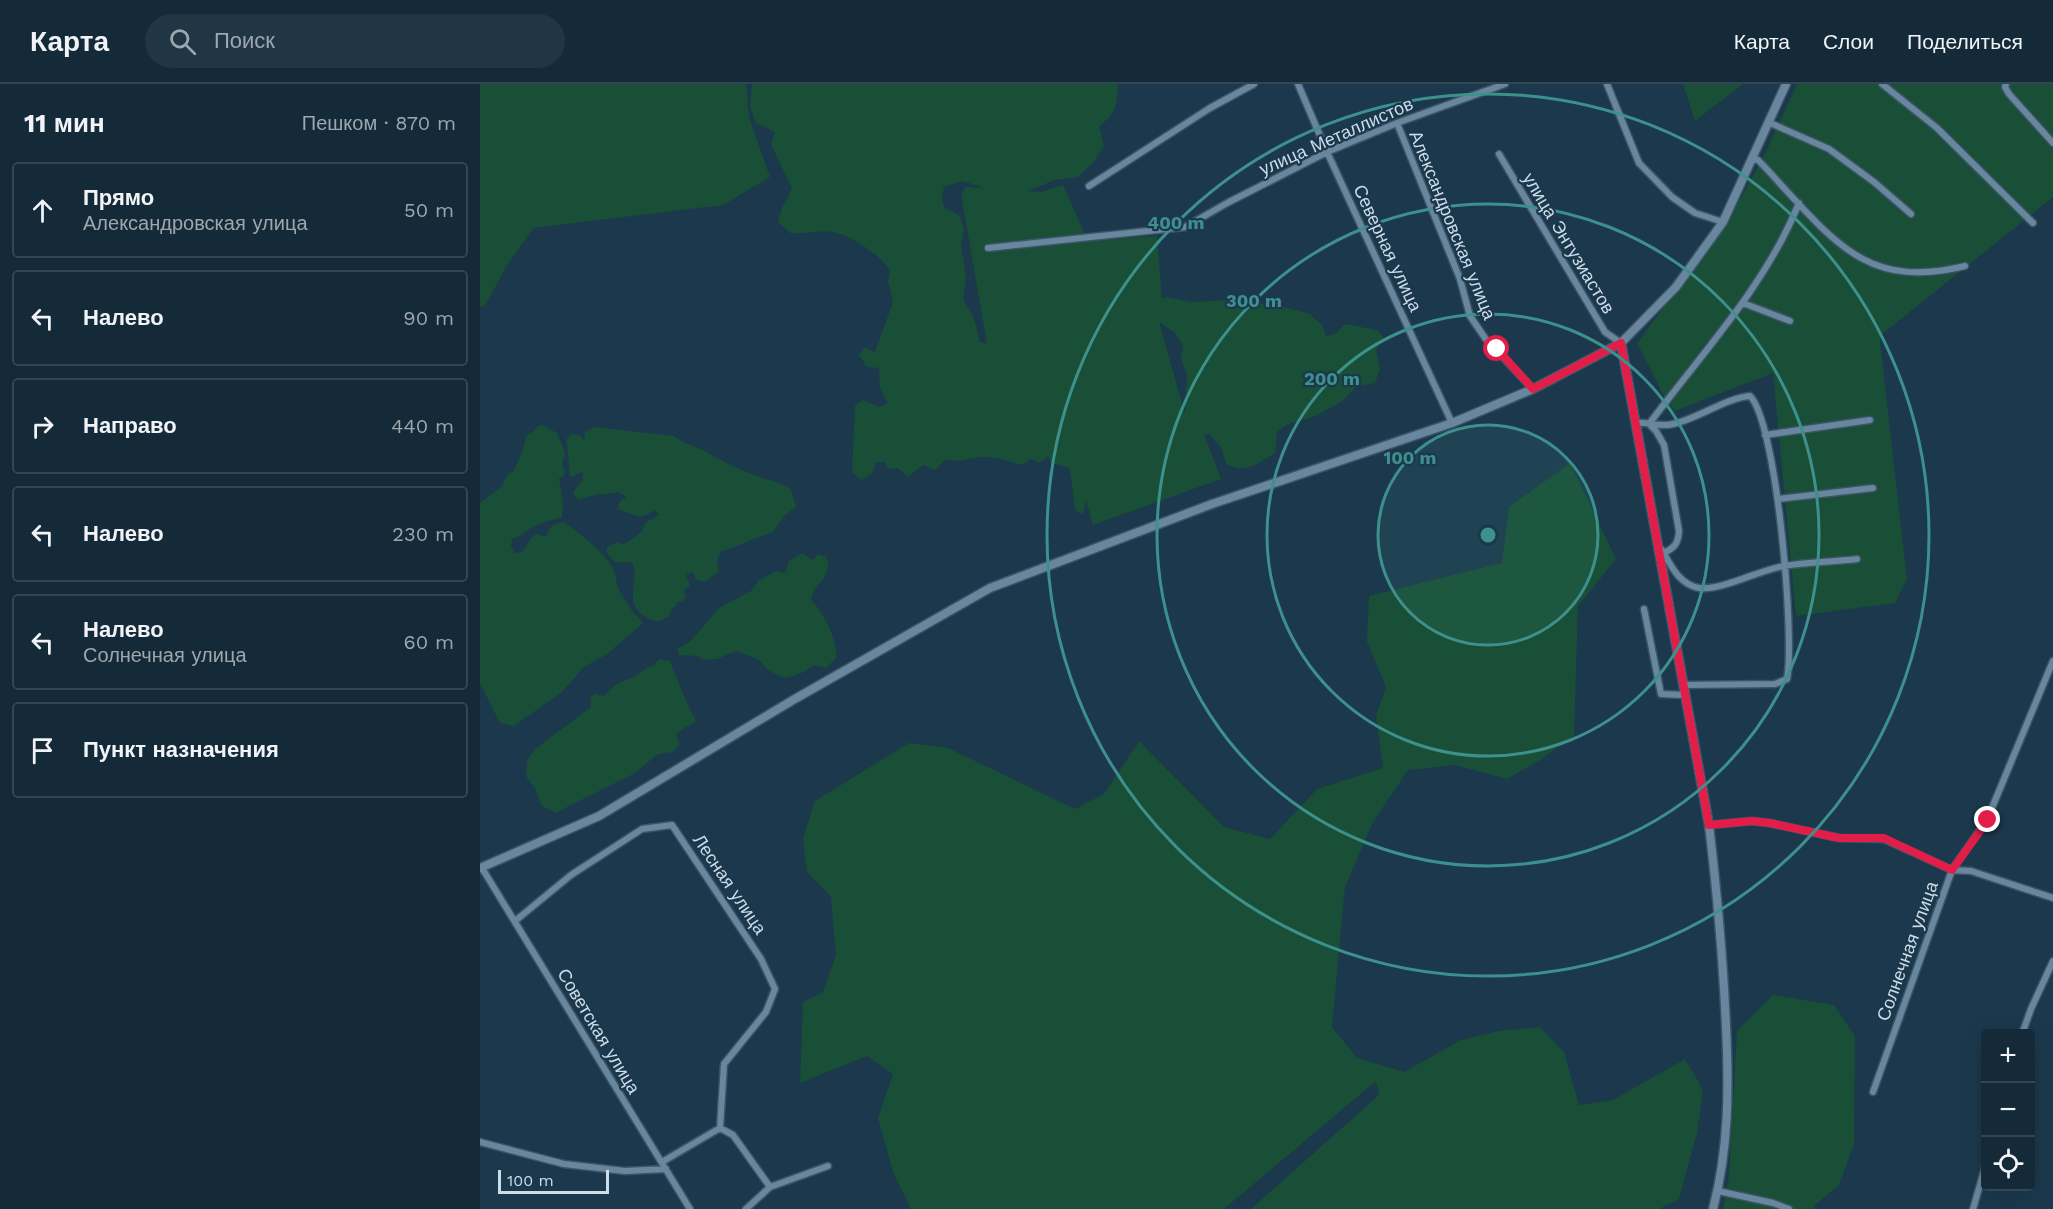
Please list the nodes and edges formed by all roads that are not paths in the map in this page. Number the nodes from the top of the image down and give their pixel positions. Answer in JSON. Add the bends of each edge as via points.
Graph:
{"nodes":[{"id":1,"x":1254,"y":84,"type":"edge"},
{"id":2,"x":1298,"y":84,"type":"edge"},
{"id":3,"x":1505,"y":84,"type":"edge"},
{"id":4,"x":1607,"y":84,"type":"edge"},
{"id":5,"x":1786,"y":84,"type":"edge"},
{"id":6,"x":1882,"y":84,"type":"edge"},
{"id":7,"x":2006,"y":84,"type":"edge"},
{"id":8,"x":1768,"y":122,"type":"junction"},
{"id":9,"x":1397,"y":123,"type":"junction"},
{"id":10,"x":2053,"y":143,"type":"edge"},
{"id":11,"x":1327,"y":152,"type":"junction"},
{"id":12,"x":1498,"y":154,"type":"dead end"},
{"id":13,"x":1752,"y":159,"type":"junction"},
{"id":14,"x":1089,"y":186,"type":"dead end"},
{"id":15,"x":1799,"y":203,"type":"junction"},
{"id":16,"x":1911,"y":214,"type":"dead end"},
{"id":17,"x":1723,"y":222,"type":"junction"},
{"id":18,"x":2033,"y":223,"type":"dead end"},
{"id":19,"x":988,"y":248,"type":"dead end"},
{"id":20,"x":1965,"y":266,"type":"dead end"},
{"id":21,"x":1743,"y":303,"type":"junction"},
{"id":22,"x":1790,"y":321,"type":"dead end"},
{"id":23,"x":1621,"y":343,"type":"junction"},
{"id":24,"x":1533,"y":389,"type":"junction"},
{"id":25,"x":1870,"y":420,"type":"dead end"},
{"id":26,"x":1452,"y":423,"type":"junction"},
{"id":27,"x":1635,"y":423,"type":"junction"},
{"id":28,"x":1649,"y":424,"type":"junction"},
{"id":29,"x":1765,"y":435,"type":"junction"},
{"id":30,"x":1873,"y":488,"type":"dead end"},
{"id":31,"x":1778,"y":499,"type":"junction"},
{"id":32,"x":1656,"y":539,"type":"junction"},
{"id":33,"x":1664,"y":553,"type":"junction"},
{"id":34,"x":1857,"y":559,"type":"dead end"},
{"id":35,"x":1784,"y":566,"type":"junction"},
{"id":36,"x":1644,"y":609,"type":"dead end"},
{"id":37,"x":2053,"y":661,"type":"edge"},
{"id":38,"x":1683,"y":690,"type":"junction"},
{"id":39,"x":1709,"y":825,"type":"junction"},
{"id":40,"x":481,"y":868,"type":"edge"},
{"id":41,"x":1952,"y":870,"type":"junction"},
{"id":42,"x":2053,"y":898,"type":"edge"},
{"id":43,"x":515,"y":921,"type":"junction"},
{"id":44,"x":2053,"y":961,"type":"edge"},
{"id":45,"x":2024,"y":1029,"type":"edge"},
{"id":46,"x":1873,"y":1092,"type":"dead end"},
{"id":47,"x":720,"y":1128,"type":"junction"},
{"id":48,"x":480,"y":1142,"type":"edge"},
{"id":49,"x":664,"y":1166,"type":"junction"},
{"id":50,"x":828,"y":1166,"type":"dead end"},
{"id":51,"x":1981,"y":1181,"type":"edge"},
{"id":52,"x":770,"y":1187,"type":"junction"},
{"id":53,"x":1718,"y":1191,"type":"junction"},
{"id":54,"x":690,"y":1209,"type":"edge"},
{"id":55,"x":746,"y":1209,"type":"edge"},
{"id":56,"x":1713,"y":1209,"type":"edge"},
{"id":57,"x":1789,"y":1209,"type":"edge"},
{"id":58,"x":1973,"y":1209,"type":"edge"}],
"edges":[{"from":1,"to":14,"type":"street"},
{"from":2,"to":11,"type":"street","name":"Северная улица"},
{"from":3,"to":9,"type":"street","name":"улица Металлистов"},
{"from":4,"to":17,"type":"street","via":[[1639,164],[1672,197],[1695,213]]},
{"from":5,"to":8,"type":"main road"},
{"from":6,"to":18,"type":"street","via":[[1937,128]]},
{"from":7,"to":10,"type":"street","via":[[2008,94]]},
{"from":8,"to":13,"type":"main road"},
{"from":8,"to":16,"type":"street","via":[[1829,149]]},
{"from":9,"to":11,"type":"street","name":"улица Металлистов"},
{"from":9,"to":24,"type":"street","name":"Александровская улица","via":[[1460,279],[1470,316],[1485,338]]},
{"from":11,"to":19,"type":"street","name":"улица Металлистов","via":[[1185,228]]},
{"from":11,"to":26,"type":"street","name":"Северная улица"},
{"from":12,"to":23,"type":"street","name":"улица Энтузиастов","via":[[1605,332]]},
{"from":13,"to":15,"type":"street","via":[[1758,160]]},
{"from":13,"to":17,"type":"main road"},
{"from":15,"to":20,"type":"street","via":[[1863,261],[1911,274],[1939,273]]},
{"from":15,"to":21,"type":"street"},
{"from":17,"to":23,"type":"main road","via":[[1676,287]]},
{"from":21,"to":22,"type":"street"},
{"from":21,"to":28,"type":"street"},
{"from":23,"to":24,"type":"main road"},
{"from":23,"to":27,"type":"main road"},
{"from":24,"to":26,"type":"main road"},
{"from":25,"to":29,"type":"street"},
{"from":26,"to":40,"type":"main road","via":[[1212,504],[990,588],[598,816]]},
{"from":27,"to":28,"type":"street"},
{"from":27,"to":32,"type":"main road"},
{"from":28,"to":29,"type":"street","via":[[1674,424],[1750,396]]},
{"from":28,"to":33,"type":"street","via":[[1664,445],[1678,531],[1678,542]]},
{"from":29,"to":31,"type":"street"},
{"from":30,"to":31,"type":"street"},
{"from":31,"to":35,"type":"street"},
{"from":32,"to":33,"type":"street"},
{"from":32,"to":38,"type":"main road"},
{"from":33,"to":35,"type":"street","via":[[1681,579],[1700,588]]},
{"from":34,"to":35,"type":"street"},
{"from":35,"to":38,"type":"street","via":[[1787,679],[1775,684]]},
{"from":36,"to":38,"type":"street","via":[[1661,694]]},
{"from":37,"to":41,"type":"street","name":"Солнечная улица","via":[[1988,820]]},
{"from":38,"to":39,"type":"main road"},
{"from":39,"to":41,"type":"street","via":[[1752,821],[1839,838],[1884,838]]},
{"from":39,"to":53,"type":"main road","via":[[1728,1063],[1726,1146]]},
{"from":40,"to":43,"type":"street","name":"Советская улица"},
{"from":41,"to":42,"type":"street","via":[[1971,871]]},
{"from":41,"to":46,"type":"street","name":"Солнечная улица"},
{"from":43,"to":47,"type":"street","name":"Лесная улица","via":[[571,875],[642,829],[672,825],[762,958],[775,989],[766,1012],[724,1064]]},
{"from":43,"to":49,"type":"street","name":"Советская улица"},
{"from":44,"to":45,"type":"street"},
{"from":47,"to":49,"type":"street"},
{"from":47,"to":52,"type":"street","via":[[733,1135]]},
{"from":48,"to":49,"type":"street","via":[[564,1164],[625,1171]]},
{"from":49,"to":54,"type":"street","name":"Советская улица"},
{"from":50,"to":52,"type":"street"},
{"from":51,"to":58,"type":"street"},
{"from":52,"to":55,"type":"street"},
{"from":53,"to":56,"type":"main road"},
{"from":53,"to":57,"type":"street"}]}
